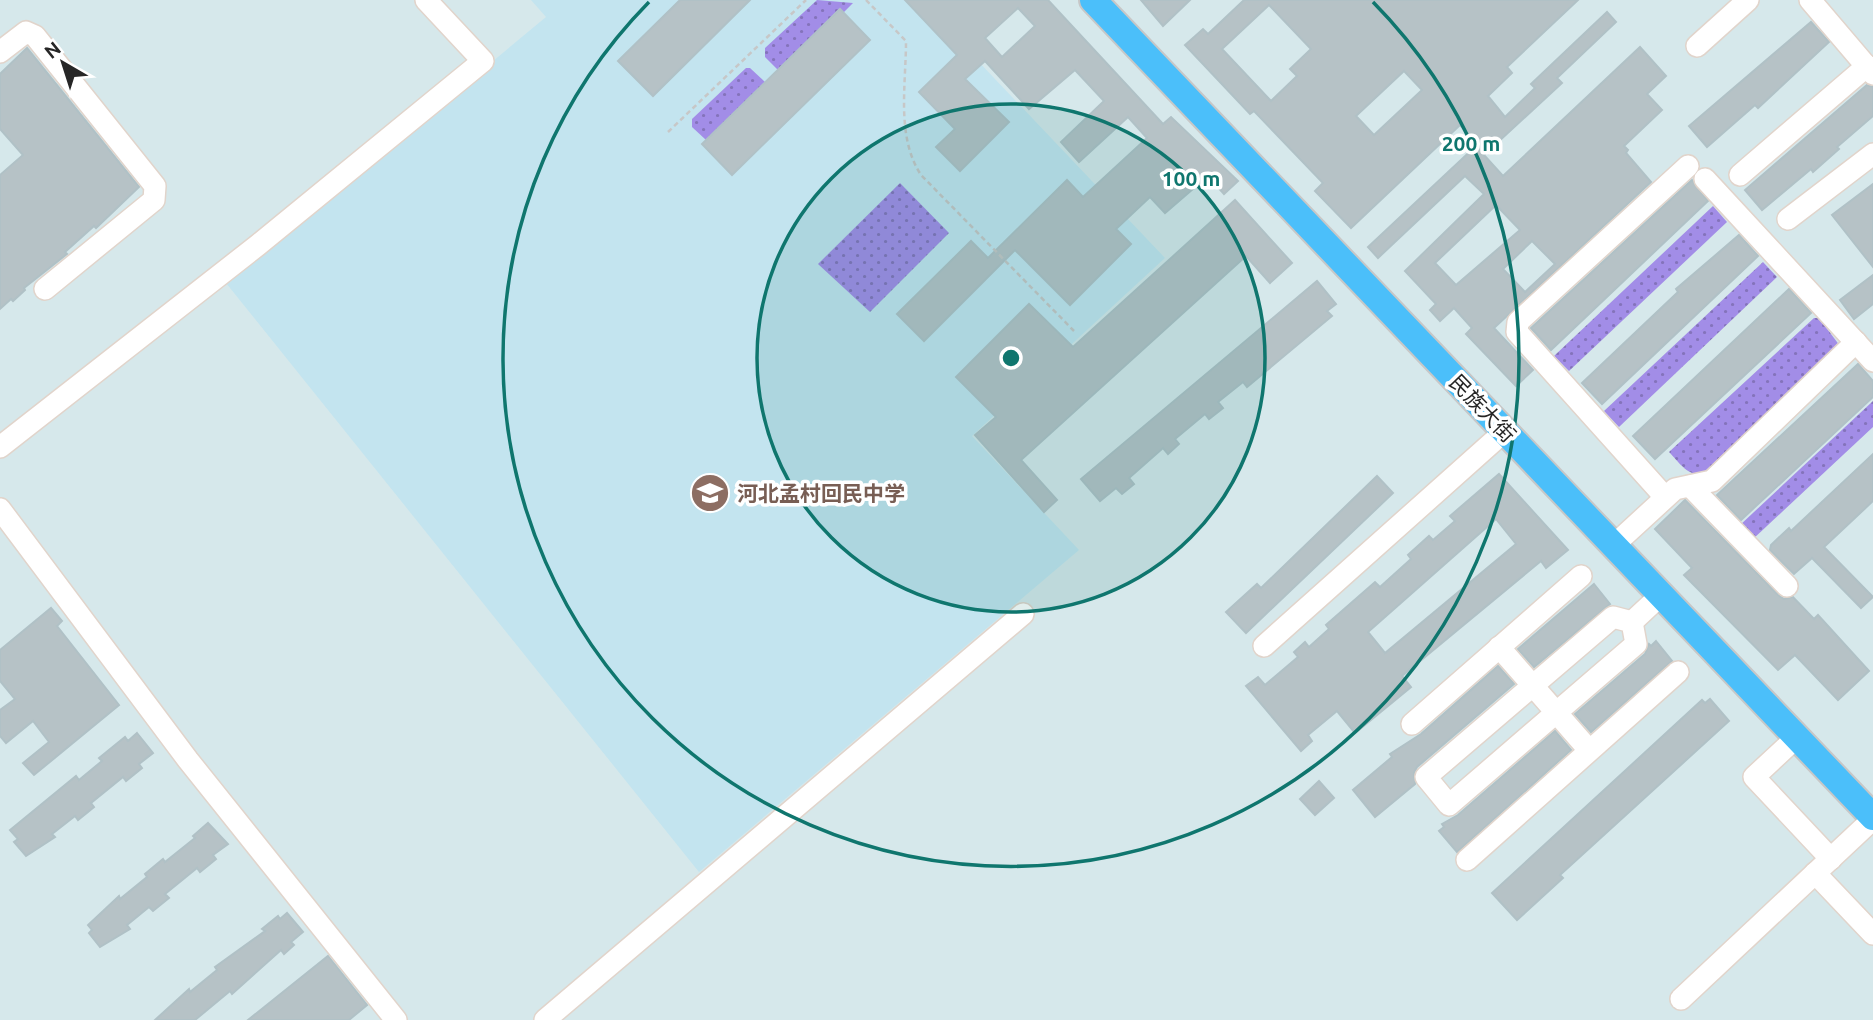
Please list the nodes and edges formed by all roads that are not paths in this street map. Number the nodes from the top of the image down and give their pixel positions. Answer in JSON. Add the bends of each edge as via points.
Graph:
{"nodes":[{"id":1,"x":426,"y":0,"type":"edge"},
{"id":2,"x":1093,"y":0,"type":"edge"},
{"id":3,"x":1748,"y":0,"type":"edge"},
{"id":4,"x":1810,"y":0,"type":"edge"},
{"id":5,"x":1697,"y":46,"type":"dead end"},
{"id":6,"x":0,"y":52,"type":"edge"},
{"id":7,"x":1868,"y":61,"type":"edge"},
{"id":8,"x":1873,"y":154,"type":"edge"},
{"id":9,"x":1740,"y":175,"type":"dead end"},
{"id":10,"x":1788,"y":219,"type":"dead end"},
{"id":11,"x":45,"y":289,"type":"dead end"},
{"id":12,"x":1856,"y":342,"type":"junction"},
{"id":13,"x":1873,"y":361,"type":"edge"},
{"id":14,"x":1505,"y":431,"type":"junction"},
{"id":15,"x":0,"y":447,"type":"edge"},
{"id":16,"x":1690,"y":486,"type":"junction"},
{"id":17,"x":1665,"y":497,"type":"junction"},
{"id":18,"x":0,"y":509,"type":"edge"},
{"id":19,"x":1614,"y":545,"type":"junction"},
{"id":20,"x":1581,"y":576,"type":"dead end"},
{"id":21,"x":1787,"y":586,"type":"dead end"},
{"id":22,"x":1661,"y":594,"type":"junction"},
{"id":23,"x":1023,"y":614,"type":"dead end"},
{"id":24,"x":1632,"y":622,"type":"junction"},
{"id":25,"x":1265,"y":646,"type":"dead end"},
{"id":26,"x":1499,"y":647,"type":"junction"},
{"id":27,"x":1678,"y":672,"type":"dead end"},
{"id":28,"x":1533,"y":686,"type":"junction"},
{"id":29,"x":1556,"y":712,"type":"junction"},
{"id":30,"x":1412,"y":724,"type":"dead end"},
{"id":31,"x":1797,"y":737,"type":"junction"},
{"id":32,"x":1589,"y":750,"type":"junction"},
{"id":33,"x":1873,"y":818,"type":"edge"},
{"id":34,"x":1467,"y":860,"type":"dead end"},
{"id":35,"x":1823,"y":866,"type":"junction"},
{"id":36,"x":1873,"y":934,"type":"edge"},
{"id":37,"x":1681,"y":999,"type":"dead end"},
{"id":38,"x":396,"y":1020,"type":"edge"},
{"id":39,"x":545,"y":1020,"type":"edge"}],
"edges":[{"from":1,"to":15,"type":"street","via":[[483,61]]},
{"from":2,"to":14,"type":"main road","name":"民族大街"},
{"from":3,"to":5,"type":"street"},
{"from":4,"to":7,"type":"street"},
{"from":6,"to":11,"type":"street","via":[[19,35],[35,36],[155,186],[154,200]]},
{"from":7,"to":9,"type":"street"},
{"from":8,"to":10,"type":"street"},
{"from":12,"to":13,"type":"street"},
{"from":12,"to":16,"type":"street","via":[[1712,481]]},
{"from":12,"to":17,"type":"street","via":[[1696,172],[1517,322],[1517,332]]},
{"from":14,"to":19,"type":"main road","name":"民族大街"},
{"from":14,"to":25,"type":"street"},
{"from":16,"to":17,"type":"street"},
{"from":16,"to":21,"type":"street"},
{"from":17,"to":19,"type":"street"},
{"from":18,"to":38,"type":"street","via":[[188,760]]},
{"from":19,"to":22,"type":"main road","name":"民族大街"},
{"from":20,"to":26,"type":"street"},
{"from":22,"to":24,"type":"street"},
{"from":22,"to":31,"type":"main road","name":"民族大街"},
{"from":23,"to":39,"type":"street"},
{"from":24,"to":28,"type":"street","via":[[1613,617]]},
{"from":24,"to":29,"type":"street","via":[[1636,644]]},
{"from":26,"to":28,"type":"street"},
{"from":26,"to":30,"type":"street"},
{"from":27,"to":32,"type":"street"},
{"from":28,"to":29,"type":"street"},
{"from":28,"to":29,"type":"street","via":[[1426,777],[1449,804]]},
{"from":29,"to":32,"type":"street"},
{"from":31,"to":33,"type":"main road","name":"民族大街"},
{"from":31,"to":35,"type":"street","via":[[1754,777]]},
{"from":32,"to":34,"type":"street"},
{"from":33,"to":35,"type":"street"},
{"from":35,"to":36,"type":"street"},
{"from":35,"to":37,"type":"street"}]}
